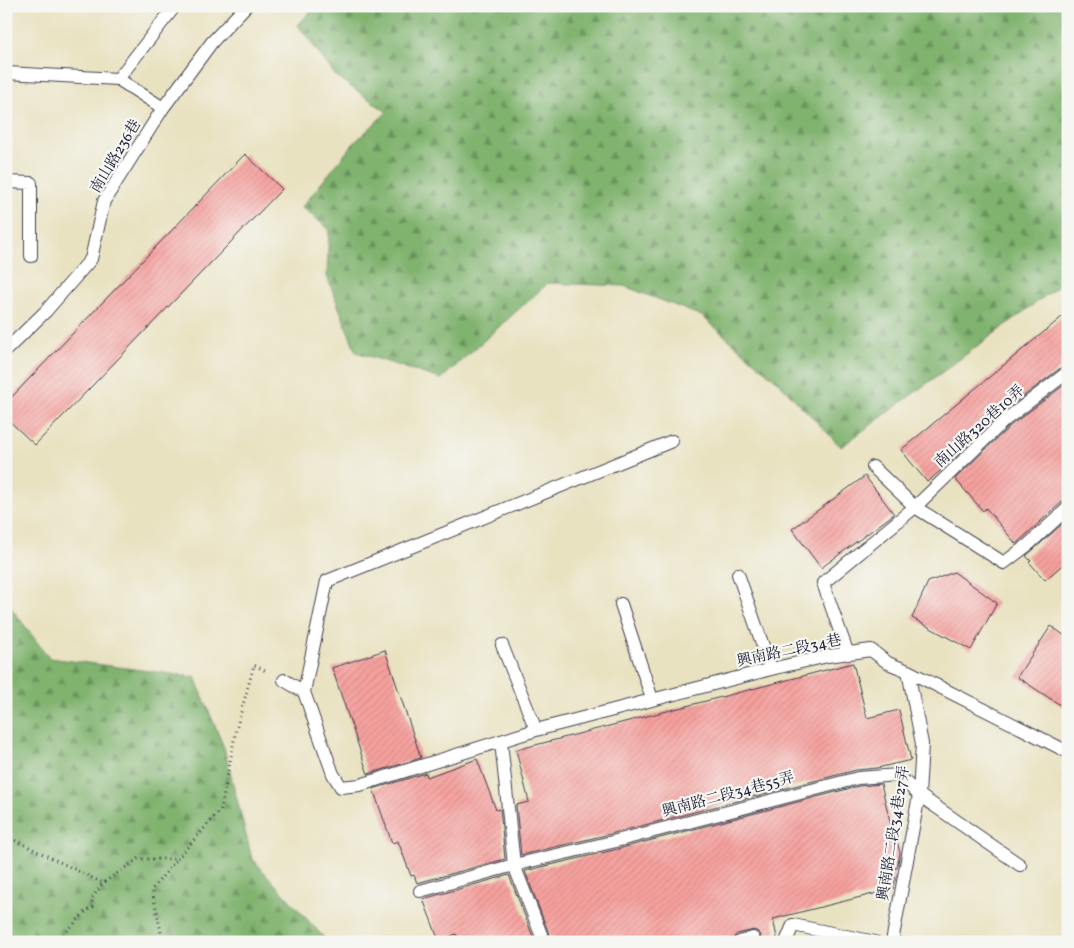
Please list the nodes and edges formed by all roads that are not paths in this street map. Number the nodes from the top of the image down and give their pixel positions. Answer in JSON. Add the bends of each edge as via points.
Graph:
{"nodes":[{"id":1,"x":175,"y":6,"type":"edge"},
{"id":2,"x":246,"y":6,"type":"edge"},
{"id":3,"x":6,"y":73,"type":"edge"},
{"id":4,"x":118,"y":79,"type":"junction"},
{"id":5,"x":163,"y":108,"type":"junction"},
{"id":6,"x":6,"y":182,"type":"edge"},
{"id":7,"x":31,"y":256,"type":"dead end"},
{"id":8,"x":6,"y":350,"type":"edge"},
{"id":9,"x":1068,"y":372,"type":"edge"},
{"id":10,"x":672,"y":441,"type":"dead end"},
{"id":11,"x":873,"y":467,"type":"dead end"},
{"id":12,"x":914,"y":507,"type":"junction"},
{"id":13,"x":1068,"y":508,"type":"edge"},
{"id":14,"x":738,"y":574,"type":"dead end"},
{"id":15,"x":621,"y":604,"type":"dead end"},
{"id":16,"x":502,"y":644,"type":"dead end"},
{"id":17,"x":848,"y":654,"type":"junction"},
{"id":18,"x":771,"y":669,"type":"junction"},
{"id":19,"x":908,"y":670,"type":"junction"},
{"id":20,"x":284,"y":680,"type":"dead end"},
{"id":21,"x":304,"y":692,"type":"junction"},
{"id":22,"x":652,"y":699,"type":"junction"},
{"id":23,"x":536,"y":730,"type":"junction"},
{"id":24,"x":501,"y":742,"type":"junction"},
{"id":25,"x":1068,"y":752,"type":"edge"},
{"id":26,"x":919,"y":795,"type":"junction"},
{"id":27,"x":514,"y":865,"type":"junction"},
{"id":28,"x":1020,"y":865,"type":"dead end"},
{"id":29,"x":420,"y":891,"type":"dead end"},
{"id":30,"x":544,"y":942,"type":"edge"},
{"id":31,"x":786,"y":942,"type":"edge"},
{"id":32,"x":875,"y":942,"type":"edge"},
{"id":33,"x":892,"y":942,"type":"edge"}],
"edges":[{"from":1,"to":4,"type":"lane"},
{"from":2,"to":5,"type":"lane","name":"南山路236巷","via":[[212,42]]},
{"from":3,"to":4,"type":"lane"},
{"from":4,"to":5,"type":"lane"},
{"from":5,"to":8,"type":"lane","name":"南山路236巷","via":[[104,201],[91,259],[46,311]]},
{"from":6,"to":7,"type":"lane","via":[[31,183]]},
{"from":9,"to":12,"type":"lane","name":"南山路320巷10弄","via":[[1005,420]]},
{"from":10,"to":21,"type":"lane","via":[[327,581]]},
{"from":11,"to":12,"type":"lane"},
{"from":12,"to":13,"type":"lane","via":[[1004,563]]},
{"from":12,"to":17,"type":"lane","name":"南山路320巷10弄","via":[[823,583]]},
{"from":14,"to":18,"type":"lane"},
{"from":15,"to":22,"type":"lane"},
{"from":16,"to":23,"type":"lane"},
{"from":17,"to":18,"type":"lane","name":"興南路二段34巷"},
{"from":17,"to":19,"type":"lane","name":"興南路二段34巷","via":[[871,650],[888,663]]},
{"from":18,"to":22,"type":"lane","name":"興南路二段34巷"},
{"from":19,"to":25,"type":"lane","name":"興南路二段34巷"},
{"from":19,"to":26,"type":"lane","name":"興南路二段34巷27弄","via":[[922,744]]},
{"from":20,"to":21,"type":"lane"},
{"from":21,"to":24,"type":"lane","name":"興南路二段34巷","via":[[333,774],[341,787],[360,786]]},
{"from":22,"to":23,"type":"lane","name":"興南路二段34巷"},
{"from":23,"to":24,"type":"lane","name":"興南路二段34巷"},
{"from":24,"to":27,"type":"lane"},
{"from":26,"to":27,"type":"lane","name":"興南路二段34巷55弄","via":[[898,775],[858,778]]},
{"from":26,"to":28,"type":"lane","name":"興南路二段34巷55弄"},
{"from":26,"to":33,"type":"lane","name":"興南路二段34巷27弄"},
{"from":27,"to":29,"type":"lane","name":"興南路二段34巷55弄"},
{"from":27,"to":30,"type":"lane"},
{"from":31,"to":32,"type":"lane","via":[[793,925]]}]}
